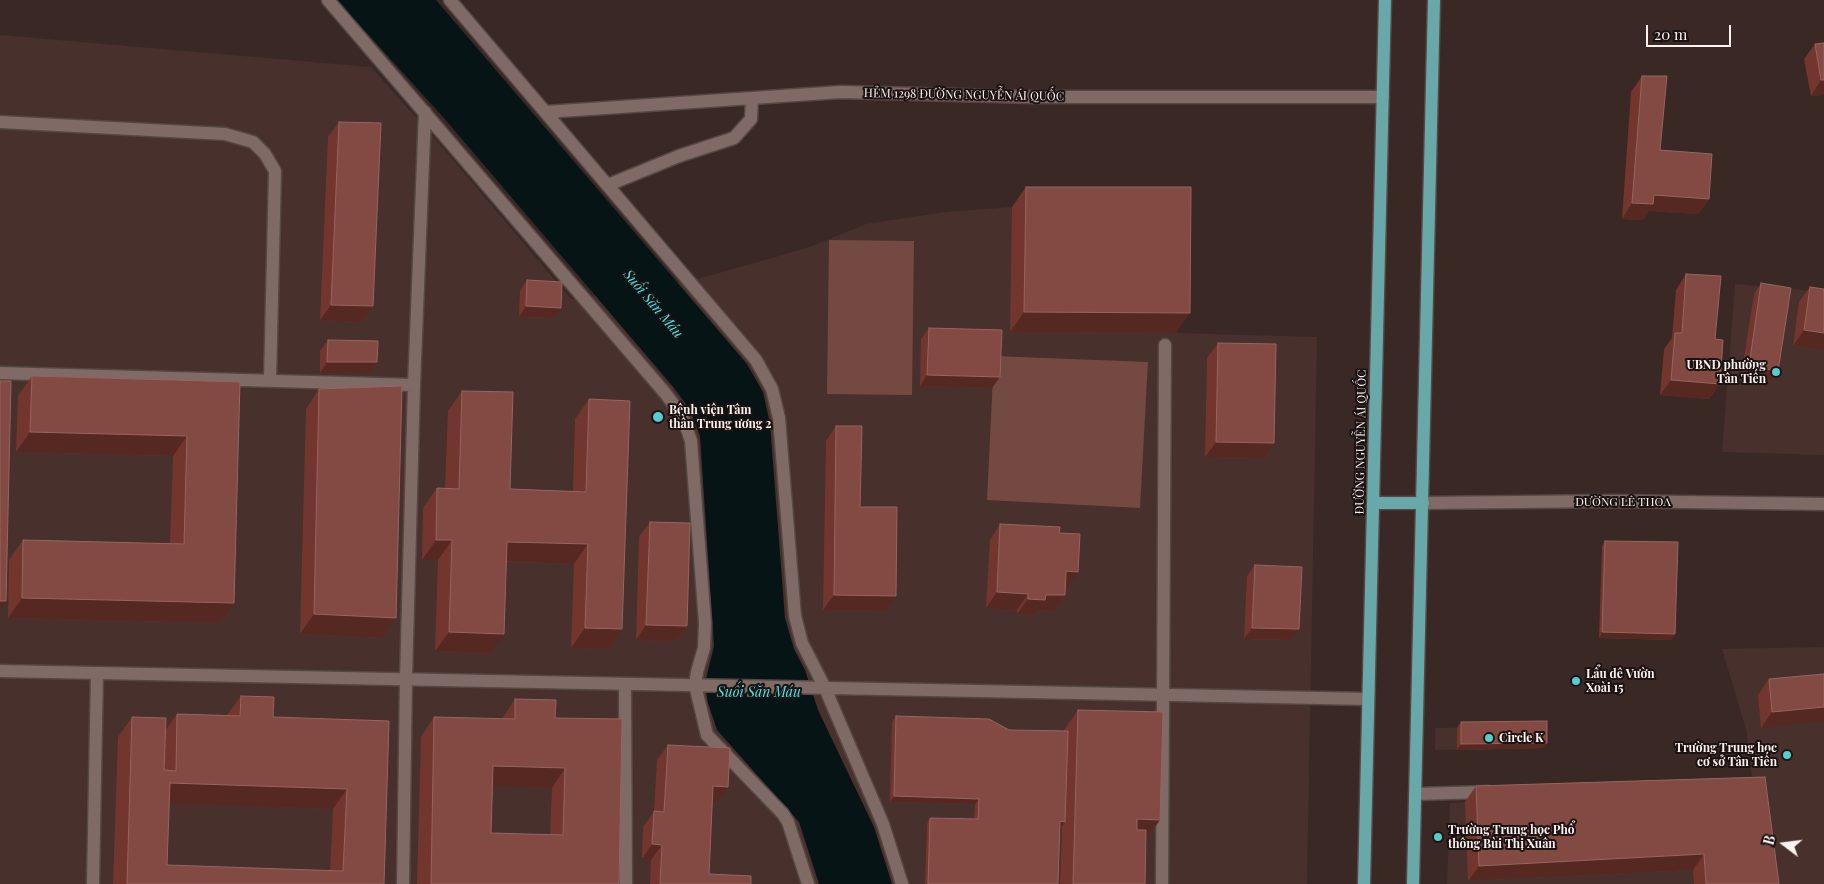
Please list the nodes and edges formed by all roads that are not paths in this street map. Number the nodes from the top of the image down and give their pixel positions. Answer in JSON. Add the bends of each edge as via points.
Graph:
{"nodes":[{"id":1,"x":328,"y":0,"type":"edge"},
{"id":2,"x":450,"y":0,"type":"edge"},
{"id":3,"x":1385,"y":0,"type":"edge"},
{"id":4,"x":1434,"y":0,"type":"edge"},
{"id":5,"x":1382,"y":97,"type":"junction"},
{"id":6,"x":752,"y":98,"type":"junction"},
{"id":7,"x":425,"y":112,"type":"junction"},
{"id":8,"x":546,"y":112,"type":"junction"},
{"id":9,"x":0,"y":122,"type":"edge"},
{"id":10,"x":608,"y":185,"type":"junction"},
{"id":11,"x":1165,"y":345,"type":"dead end"},
{"id":12,"x":0,"y":373,"type":"edge"},
{"id":13,"x":270,"y":381,"type":"junction"},
{"id":14,"x":414,"y":385,"type":"junction"},
{"id":15,"x":1373,"y":503,"type":"junction"},
{"id":16,"x":1423,"y":503,"type":"junction"},
{"id":17,"x":1824,"y":504,"type":"edge"},
{"id":18,"x":0,"y":671,"type":"edge"},
{"id":19,"x":97,"y":673,"type":"junction"},
{"id":20,"x":406,"y":679,"type":"junction"},
{"id":21,"x":625,"y":684,"type":"junction"},
{"id":22,"x":695,"y":685,"type":"junction"},
{"id":23,"x":825,"y":688,"type":"junction"},
{"id":24,"x":1163,"y":695,"type":"junction"},
{"id":25,"x":1368,"y":699,"type":"junction"},
{"id":26,"x":1505,"y":791,"type":"edge"},
{"id":27,"x":1415,"y":794,"type":"junction"},
{"id":28,"x":93,"y":884,"type":"edge"},
{"id":29,"x":403,"y":884,"type":"edge"},
{"id":30,"x":626,"y":884,"type":"edge"},
{"id":31,"x":808,"y":884,"type":"edge"},
{"id":32,"x":902,"y":884,"type":"edge"},
{"id":33,"x":1162,"y":884,"type":"edge"},
{"id":34,"x":1364,"y":884,"type":"edge"},
{"id":35,"x":1413,"y":884,"type":"edge"}],
"edges":[{"from":1,"to":7,"type":"street"},
{"from":2,"to":8,"type":"street"},
{"from":3,"to":5,"type":"main road","name":"ĐƯỜNG NGUYỄN ÁI QUỐC"},
{"from":4,"to":16,"type":"main road"},
{"from":5,"to":6,"type":"street","name":"HẺM 1298 ĐƯỜNG NGUYỄN ÁI QUỐC","via":[[1033,97],[841,92]]},
{"from":5,"to":15,"type":"main road","name":"ĐƯỜNG NGUYỄN ÁI QUỐC"},
{"from":6,"to":8,"type":"street","name":"HẺM 1298 ĐƯỜNG NGUYỄN ÁI QUỐC"},
{"from":6,"to":10,"type":"street","via":[[751,119],[734,138]]},
{"from":7,"to":14,"type":"street"},
{"from":7,"to":22,"type":"street","via":[[665,393],[685,423],[691,441],[705,624],[704,648]]},
{"from":8,"to":10,"type":"street"},
{"from":9,"to":13,"type":"street","via":[[225,134],[253,142],[275,171]]},
{"from":10,"to":23,"type":"street","via":[[756,360],[772,389],[779,418],[795,616],[802,643]]},
{"from":11,"to":24,"type":"street"},
{"from":12,"to":13,"type":"street"},
{"from":13,"to":14,"type":"street"},
{"from":14,"to":20,"type":"street"},
{"from":15,"to":16,"type":"main road"},
{"from":15,"to":25,"type":"main road","name":"ĐƯỜNG NGUYỄN ÁI QUỐC"},
{"from":16,"to":17,"type":"street","name":"ĐƯỜNG LÊ THOA"},
{"from":16,"to":27,"type":"main road"},
{"from":18,"to":19,"type":"street"},
{"from":19,"to":20,"type":"street"},
{"from":19,"to":28,"type":"street"},
{"from":20,"to":21,"type":"street"},
{"from":20,"to":29,"type":"street"},
{"from":21,"to":22,"type":"street"},
{"from":21,"to":30,"type":"street"},
{"from":22,"to":23,"type":"street"},
{"from":22,"to":31,"type":"street","via":[[707,735],[783,814]]},
{"from":23,"to":24,"type":"street"},
{"from":23,"to":32,"type":"street","via":[[883,824]]},
{"from":24,"to":25,"type":"street"},
{"from":24,"to":33,"type":"street"},
{"from":25,"to":34,"type":"main road","name":"ĐƯỜNG NGUYỄN ÁI QUỐC"},
{"from":26,"to":27,"type":"street"},
{"from":27,"to":35,"type":"main road"}]}
